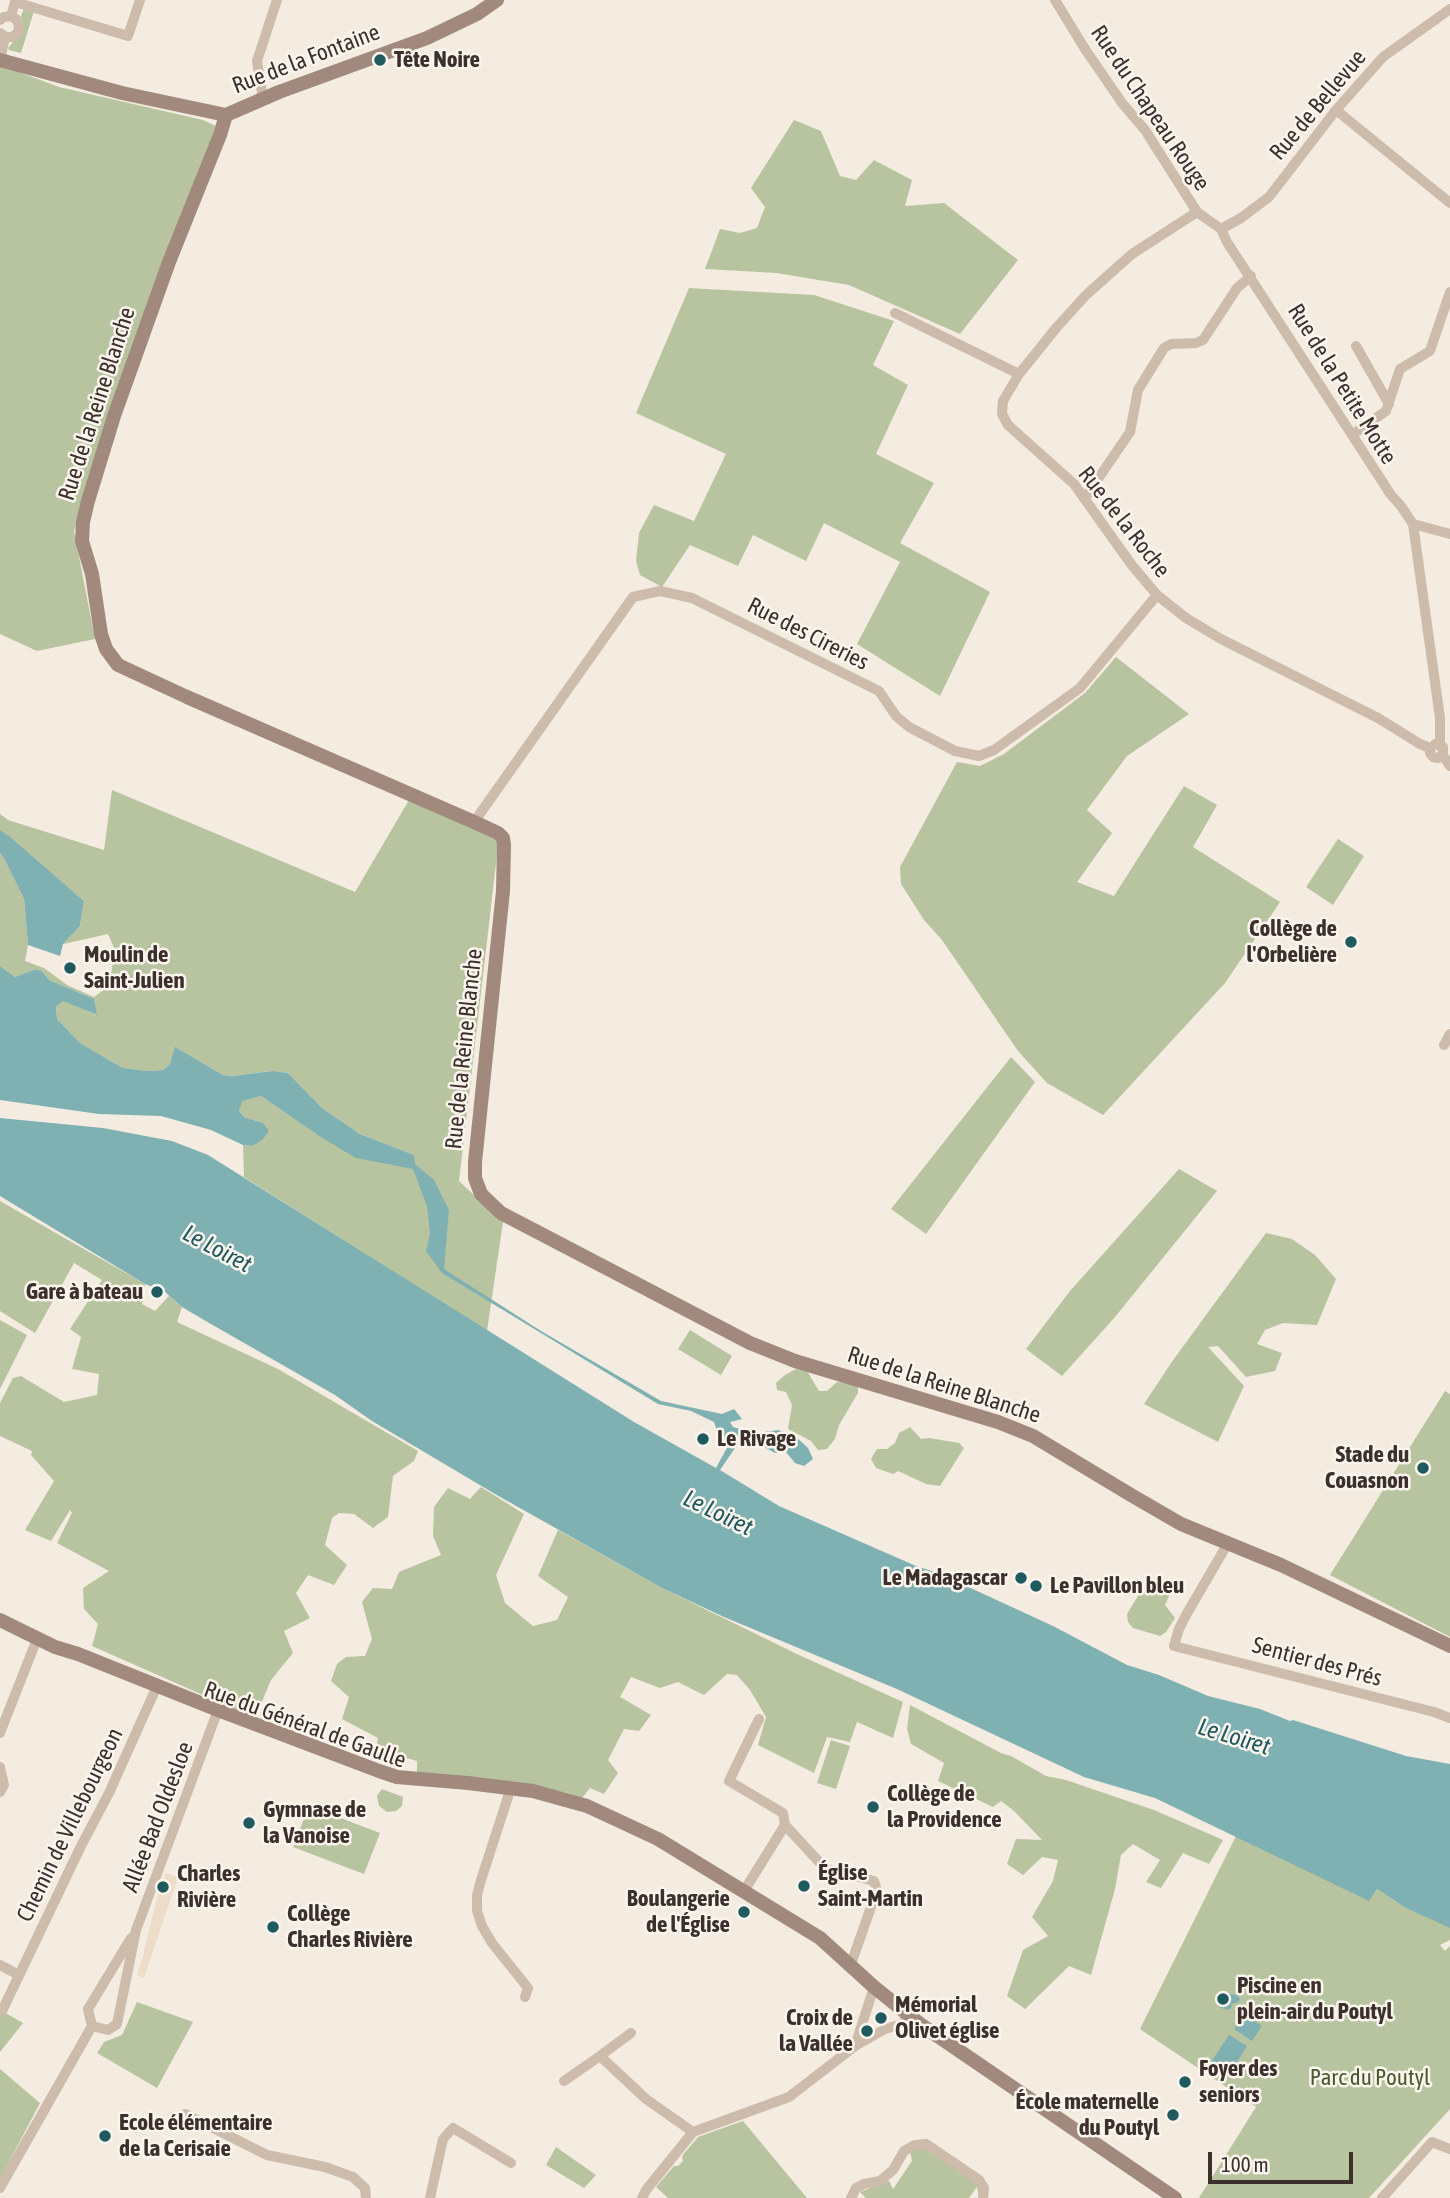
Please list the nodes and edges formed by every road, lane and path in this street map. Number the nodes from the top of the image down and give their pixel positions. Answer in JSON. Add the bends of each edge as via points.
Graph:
{"nodes":[{"id":1,"x":12,"y":0,"type":"edge"},
{"id":2,"x":140,"y":0,"type":"edge"},
{"id":3,"x":277,"y":0,"type":"edge"},
{"id":4,"x":497,"y":0,"type":"edge"},
{"id":5,"x":1055,"y":0,"type":"edge"},
{"id":6,"x":1450,"y":9,"type":"edge"},
{"id":7,"x":11,"y":16,"type":"junction"},
{"id":8,"x":0,"y":20,"type":"edge"},
{"id":9,"x":3,"y":35,"type":"edge"},
{"id":10,"x":0,"y":60,"type":"edge"},
{"id":11,"x":263,"y":99,"type":"junction"},
{"id":12,"x":1335,"y":110,"type":"junction"},
{"id":13,"x":226,"y":115,"type":"junction"},
{"id":14,"x":1450,"y":203,"type":"edge"},
{"id":15,"x":1197,"y":212,"type":"junction"},
{"id":16,"x":1221,"y":229,"type":"junction"},
{"id":17,"x":1251,"y":276,"type":"junction"},
{"id":18,"x":1450,"y":292,"type":"edge"},
{"id":19,"x":895,"y":313,"type":"dead end"},
{"id":20,"x":1356,"y":346,"type":"dead end"},
{"id":21,"x":1019,"y":374,"type":"junction"},
{"id":22,"x":1389,"y":404,"type":"junction"},
{"id":23,"x":1352,"y":435,"type":"junction"},
{"id":24,"x":1085,"y":498,"type":"junction"},
{"id":25,"x":1413,"y":524,"type":"junction"},
{"id":26,"x":1449,"y":531,"type":"edge"},
{"id":27,"x":1157,"y":596,"type":"junction"},
{"id":28,"x":1435,"y":746,"type":"junction"},
{"id":29,"x":1450,"y":766,"type":"edge"},
{"id":30,"x":474,"y":822,"type":"junction"},
{"id":31,"x":1450,"y":1034,"type":"edge"},
{"id":32,"x":1444,"y":1045,"type":"dead end"},
{"id":33,"x":1228,"y":1543,"type":"junction"},
{"id":34,"x":0,"y":1620,"type":"edge"},
{"id":35,"x":37,"y":1639,"type":"junction"},
{"id":36,"x":1450,"y":1646,"type":"edge"},
{"id":37,"x":155,"y":1689,"type":"junction"},
{"id":38,"x":216,"y":1714,"type":"junction"},
{"id":39,"x":1450,"y":1718,"type":"edge"},
{"id":40,"x":759,"y":1719,"type":"dead end"},
{"id":41,"x":0,"y":1733,"type":"edge"},
{"id":42,"x":0,"y":1767,"type":"edge"},
{"id":43,"x":508,"y":1790,"type":"junction"},
{"id":44,"x":0,"y":1792,"type":"edge"},
{"id":45,"x":785,"y":1825,"type":"junction"},
{"id":46,"x":744,"y":1891,"type":"junction"},
{"id":47,"x":136,"y":1930,"type":"junction"},
{"id":48,"x":851,"y":1964,"type":"junction"},
{"id":49,"x":0,"y":1965,"type":"edge"},
{"id":50,"x":19,"y":1975,"type":"junction"},
{"id":51,"x":874,"y":1987,"type":"junction"},
{"id":52,"x":525,"y":1997,"type":"dead end"},
{"id":53,"x":2,"y":2011,"type":"dead end"},
{"id":54,"x":909,"y":2015,"type":"junction"},
{"id":55,"x":92,"y":2026,"type":"junction"},
{"id":56,"x":631,"y":2033,"type":"dead end"},
{"id":57,"x":855,"y":2046,"type":"junction"},
{"id":58,"x":600,"y":2056,"type":"junction"},
{"id":59,"x":564,"y":2081,"type":"dead end"},
{"id":60,"x":185,"y":2114,"type":"dead end"},
{"id":61,"x":694,"y":2133,"type":"junction"},
{"id":62,"x":1450,"y":2149,"type":"edge"},
{"id":63,"x":511,"y":2163,"type":"dead end"},
{"id":64,"x":0,"y":2188,"type":"edge"},
{"id":65,"x":366,"y":2198,"type":"edge"},
{"id":66,"x":430,"y":2198,"type":"edge"},
{"id":67,"x":642,"y":2198,"type":"edge"},
{"id":68,"x":851,"y":2198,"type":"edge"},
{"id":69,"x":982,"y":2198,"type":"edge"},
{"id":70,"x":1175,"y":2198,"type":"edge"},
{"id":71,"x":1382,"y":2198,"type":"edge"}],
"edges":[{"from":1,"to":2,"type":"street","via":[[128,36]]},
{"from":1,"to":7,"type":"street"},
{"from":3,"to":11,"type":"street","via":[[257,61]]},
{"from":4,"to":11,"type":"street","name":"Rue de la Fontaine","via":[[436,35]]},
{"from":5,"to":15,"type":"street","name":"Rue du Chapeau Rouge"},
{"from":6,"to":12,"type":"street","name":"Rue de Bellevue","via":[[1383,57]]},
{"from":7,"to":8,"type":"street"},
{"from":7,"to":9,"type":"street","name":"Rue de la Fontaine","via":[[19,30],[12,37]]},
{"from":9,"to":10,"type":"street","name":"Rue de la Fontaine"},
{"from":10,"to":13,"type":"street","name":"Rue de la Fontaine"},
{"from":11,"to":13,"type":"street","name":"Rue de la Fontaine"},
{"from":12,"to":14,"type":"street"},
{"from":12,"to":16,"type":"street","name":"Rue de Bellevue","via":[[1269,197]]},
{"from":13,"to":30,"type":"street","name":"Rue de la Reine Blanche","via":[[114,415],[83,522],[82,541],[106,649],[118,665]]},
{"from":15,"to":16,"type":"street","name":"Rue du Chapeau Rouge"},
{"from":15,"to":21,"type":"street","name":"Rue de la Roche","via":[[1132,254],[1102,280]]},
{"from":16,"to":17,"type":"street","name":"Rue de la Petite Motte"},
{"from":17,"to":23,"type":"street","name":"Rue de la Petite Motte"},
{"from":17,"to":24,"type":"street","via":[[1237,288],[1203,340],[1164,348],[1138,390],[1130,432]]},
{"from":18,"to":22,"type":"street","via":[[1430,351],[1401,369]]},
{"from":19,"to":21,"type":"street"},
{"from":20,"to":22,"type":"street"},
{"from":21,"to":24,"type":"street","name":"Rue de la Roche","via":[[1003,401],[1002,414]]},
{"from":22,"to":23,"type":"street"},
{"from":23,"to":25,"type":"street","name":"Rue de la Petite Motte"},
{"from":24,"to":27,"type":"street","name":"Rue de la Roche"},
{"from":25,"to":26,"type":"street"},
{"from":25,"to":28,"type":"street","via":[[1440,718]]},
{"from":27,"to":28,"type":"street","name":"Rue de la Roche","via":[[1221,639],[1420,744]]},
{"from":27,"to":30,"type":"street","name":"Rue des Cireries","via":[[1080,688],[979,756],[955,751],[909,727],[879,691],[692,597],[660,591],[633,597]]},
{"from":28,"to":29,"type":"street","via":[[1444,749]]},
{"from":30,"to":33,"type":"street","name":"Rue de la Reine Blanche","via":[[498,833],[504,845],[475,1162],[481,1194],[501,1213],[750,1343],[1033,1436],[1181,1524]]},
{"from":31,"to":32,"type":"street"},
{"from":33,"to":36,"type":"street","name":"Rue de la Reine Blanche"},
{"from":33,"to":39,"type":"street","name":"Sentier des Prés","via":[[1186,1615],[1174,1646]]},
{"from":34,"to":35,"type":"street","name":"Rue du Général de Gaulle"},
{"from":35,"to":37,"type":"street","name":"Rue du Général de Gaulle","via":[[75,1661]]},
{"from":35,"to":41,"type":"street"},
{"from":37,"to":38,"type":"street","name":"Rue du Général de Gaulle"},
{"from":37,"to":50,"type":"street","name":"Chemin de Villebourgeon"},
{"from":38,"to":43,"type":"street","name":"Rue du Général de Gaulle","via":[[394,1786]]},
{"from":38,"to":47,"type":"street","name":"Allée Bad Oldesloe"},
{"from":40,"to":45,"type":"street","via":[[729,1781],[783,1813]]},
{"from":42,"to":44,"type":"street","via":[[4,1785]]},
{"from":43,"to":46,"type":"street","name":"Rue du Général de Gaulle","via":[[533,1791],[587,1806],[658,1839]]},
{"from":43,"to":52,"type":"street","via":[[477,1895],[478,1911],[492,1943],[528,1988]]},
{"from":45,"to":46,"type":"street"},
{"from":45,"to":48,"type":"street","via":[[821,1864],[874,1881],[877,1890]]},
{"from":46,"to":48,"type":"street","name":"Rue du Général de Gaulle","via":[[820,1938]]},
{"from":47,"to":55,"type":"street","name":"Allée Bad Oldesloe","via":[[88,2009]]},
{"from":47,"to":55,"type":"street","name":"Allée Bad Oldesloe","via":[[117,2024],[108,2031]]},
{"from":48,"to":51,"type":"street","name":"Rue du Général de Gaulle"},
{"from":49,"to":50,"type":"street"},
{"from":50,"to":53,"type":"street","name":"Chemin de Villebourgeon"},
{"from":51,"to":54,"type":"street","name":"Rue du Général de Gaulle"},
{"from":51,"to":57,"type":"street"},
{"from":54,"to":57,"type":"street","via":[[902,2024]]},
{"from":54,"to":70,"type":"street","name":"Rue du Général de Gaulle"},
{"from":55,"to":64,"type":"street"},
{"from":56,"to":58,"type":"street"},
{"from":57,"to":61,"type":"street","via":[[789,2097]]},
{"from":58,"to":59,"type":"street"},
{"from":58,"to":61,"type":"street","via":[[646,2099]]},
{"from":60,"to":65,"type":"street","via":[[267,2155],[353,2177],[365,2188]]},
{"from":61,"to":67,"type":"street"},
{"from":62,"to":71,"type":"street","via":[[1432,2142]]},
{"from":63,"to":66,"type":"street","via":[[453,2128],[443,2139]]},
{"from":68,"to":69,"type":"street","via":[[856,2188],[880,2181],[894,2170],[904,2151],[926,2144],[979,2180],[984,2188]]}]}
